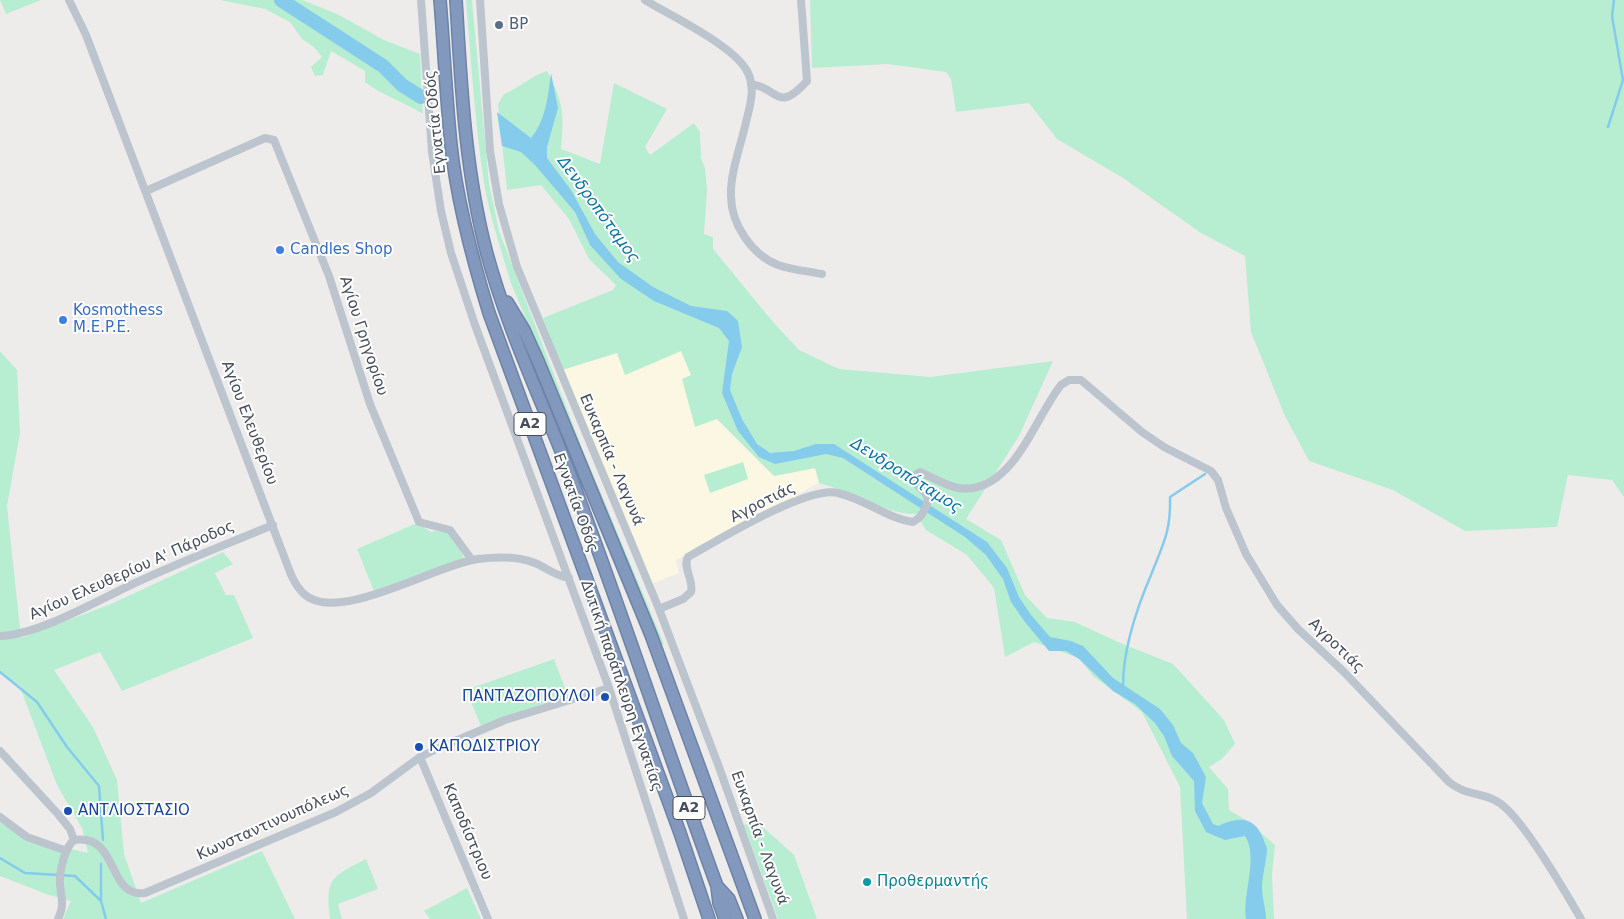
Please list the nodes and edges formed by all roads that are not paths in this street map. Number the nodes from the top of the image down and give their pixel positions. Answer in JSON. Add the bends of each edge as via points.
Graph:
{"nodes":[{"id":1,"x":69,"y":0,"type":"edge"},
{"id":2,"x":421,"y":0,"type":"edge"},
{"id":3,"x":440,"y":0,"type":"edge"},
{"id":4,"x":456,"y":0,"type":"edge"},
{"id":5,"x":480,"y":0,"type":"edge"},
{"id":6,"x":645,"y":0,"type":"edge"},
{"id":7,"x":802,"y":0,"type":"edge"},
{"id":8,"x":751,"y":84,"type":"junction"},
{"id":9,"x":146,"y":191,"type":"junction"},
{"id":10,"x":822,"y":274,"type":"dead end"},
{"id":11,"x":496,"y":283,"type":"junction"},
{"id":12,"x":273,"y":525,"type":"junction"},
{"id":13,"x":472,"y":560,"type":"junction"},
{"id":14,"x":569,"y":578,"type":"junction"},
{"id":15,"x":659,"y":609,"type":"junction"},
{"id":16,"x":0,"y":636,"type":"edge"},
{"id":17,"x":608,"y":688,"type":"junction"},
{"id":18,"x":0,"y":751,"type":"edge"},
{"id":19,"x":420,"y":757,"type":"junction"},
{"id":20,"x":0,"y":817,"type":"edge"},
{"id":21,"x":74,"y":840,"type":"junction"},
{"id":22,"x":67,"y":851,"type":"junction"},
{"id":23,"x":717,"y":886,"type":"junction"},
{"id":24,"x":58,"y":919,"type":"edge"},
{"id":25,"x":488,"y":919,"type":"edge"},
{"id":26,"x":684,"y":919,"type":"edge"},
{"id":27,"x":709,"y":919,"type":"edge"},
{"id":28,"x":725,"y":919,"type":"edge"},
{"id":29,"x":737,"y":919,"type":"edge"},
{"id":30,"x":755,"y":919,"type":"edge"},
{"id":31,"x":773,"y":919,"type":"edge"},
{"id":32,"x":1581,"y":919,"type":"edge"}],
"edges":[{"from":1,"to":9,"type":"street","name":"Αγίου Ελευθερίου","via":[[86,35]]},
{"from":2,"to":14,"type":"street","name":"Δυτική παράπλευρη Εγνατίας","via":[[432,152],[447,236],[466,298]]},
{"from":3,"to":27,"type":"highway","name":"Εγνατία Οδός","number":"Α2","via":[[451,146],[461,210],[476,270],[492,322]]},
{"from":4,"to":11,"type":"highway","name":"Εγνατία Οδός","number":"Α2","via":[[472,178],[487,255]]},
{"from":5,"to":15,"type":"street","name":"Ευκαρπία - Λαγυνά","via":[[490,151],[511,250],[538,324]]},
{"from":6,"to":8,"type":"street","via":[[731,52],[746,69]]},
{"from":7,"to":8,"type":"street","via":[[807,81],[794,94],[782,97],[773,96],[760,85]]},
{"from":8,"to":10,"type":"street","via":[[751,104],[731,197],[738,223],[749,244],[766,259],[778,265]]},
{"from":9,"to":12,"type":"street","name":"Αγίου Ελευθερίου"},
{"from":9,"to":13,"type":"street","name":"Αγίου Γρηγορίου","via":[[265,138],[274,140],[329,276],[370,404],[409,502],[419,522],[450,530]]},
{"from":11,"to":23,"type":"highway","name":"Εγνατία Οδός","number":"Α2","via":[[571,477]]},
{"from":11,"to":30,"type":"highway","via":[[524,330],[651,634]]},
{"from":12,"to":13,"type":"street","name":"Αγίου Ελευθερίου","via":[[297,586],[308,598],[325,604],[372,595]]},
{"from":12,"to":16,"type":"street","name":"Αγίου Ελευθερίου Α' Πάροδος","via":[[174,565],[36,628]]},
{"from":13,"to":14,"type":"street","name":"Αγίου Ελευθερίου","via":[[523,560],[557,576]]},
{"from":14,"to":17,"type":"street","name":"Δυτική παράπλευρη Εγνατίας"},
{"from":15,"to":31,"type":"street","name":"Ευκαρπία - Λαγυνά"},
{"from":15,"to":32,"type":"street","name":"Αγροτιάς","via":[[691,592],[688,557],[800,498],[828,491],[841,493],[913,522],[921,517],[929,501],[927,494],[914,481],[912,477],[915,474],[920,472],[957,488],[971,488],[994,479],[1012,463],[1056,392],[1062,385],[1076,379],[1087,384],[1164,447],[1211,471],[1218,480],[1246,554],[1277,605],[1448,782],[1507,809]]},
{"from":17,"to":19,"type":"street","name":"Κωνσταντινουπόλεως","via":[[505,720]]},
{"from":17,"to":26,"type":"street","name":"Δυτική παράπλευρη Εγνατίας"},
{"from":18,"to":21,"type":"street","via":[[58,813]]},
{"from":19,"to":21,"type":"street","name":"Κωνσταντινουπόλεως","via":[[371,793],[336,812],[145,894],[134,894],[125,889],[105,852],[94,842]]},
{"from":19,"to":25,"type":"street","name":"Καποδίστριου"},
{"from":20,"to":22,"type":"street","via":[[27,837]]},
{"from":21,"to":22,"type":"street"},
{"from":22,"to":24,"type":"street","via":[[60,881],[63,905]]},
{"from":23,"to":28,"type":"highway"},
{"from":23,"to":29,"type":"highway","number":"Α2","via":[[729,899]]}]}
